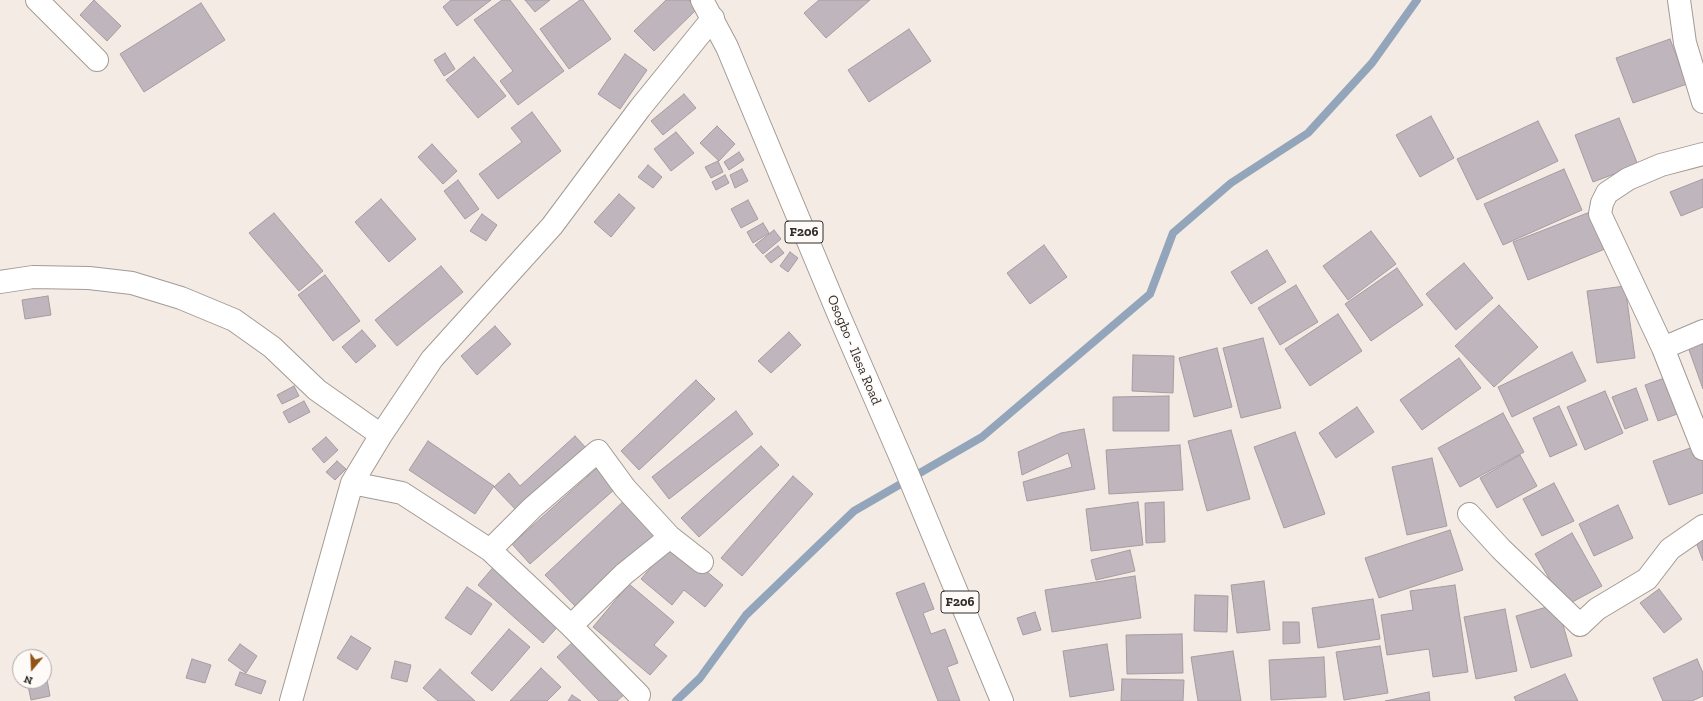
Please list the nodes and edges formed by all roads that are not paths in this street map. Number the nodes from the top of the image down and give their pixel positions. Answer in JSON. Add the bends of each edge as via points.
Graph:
{"nodes":[{"id":1,"x":37,"y":0,"type":"edge"},
{"id":2,"x":1679,"y":0,"type":"edge"},
{"id":3,"x":707,"y":9,"type":"edge"},
{"id":4,"x":97,"y":60,"type":"dead end"},
{"id":5,"x":1703,"y":102,"type":"edge"},
{"id":6,"x":1703,"y":154,"type":"edge"},
{"id":7,"x":0,"y":282,"type":"edge"},
{"id":8,"x":1703,"y":331,"type":"edge"},
{"id":9,"x":1663,"y":348,"type":"junction"},
{"id":10,"x":380,"y":435,"type":"junction"},
{"id":11,"x":1703,"y":449,"type":"edge"},
{"id":12,"x":352,"y":482,"type":"junction"},
{"id":13,"x":1469,"y":514,"type":"dead end"},
{"id":14,"x":1703,"y":526,"type":"edge"},
{"id":15,"x":670,"y":537,"type":"junction"},
{"id":16,"x":490,"y":550,"type":"junction"},
{"id":17,"x":702,"y":562,"type":"dead end"},
{"id":18,"x":571,"y":626,"type":"junction"},
{"id":19,"x":639,"y":695,"type":"dead end"},
{"id":20,"x":291,"y":701,"type":"edge"},
{"id":21,"x":1002,"y":701,"type":"edge"}],
"edges":[{"from":1,"to":4,"type":"street"},
{"from":2,"to":5,"type":"street","via":[[1685,43]]},
{"from":3,"to":10,"type":"street","via":[[640,108],[552,226],[432,359]]},
{"from":3,"to":21,"type":"street","name":"Osogbo - Ilesa Road","number":"F206","via":[[727,47]]},
{"from":6,"to":9,"type":"street","via":[[1661,165],[1628,179],[1607,194],[1602,203],[1600,214]]},
{"from":7,"to":10,"type":"street","via":[[33,277],[89,278],[132,283],[181,298],[234,320],[272,347],[317,390]]},
{"from":8,"to":9,"type":"street"},
{"from":9,"to":11,"type":"street"},
{"from":10,"to":12,"type":"street"},
{"from":12,"to":16,"type":"street","via":[[402,493]]},
{"from":12,"to":20,"type":"street"},
{"from":13,"to":14,"type":"street","via":[[1501,549],[1580,625],[1597,609],[1647,579],[1670,549]]},
{"from":15,"to":16,"type":"street","via":[[626,488],[598,451],[532,508]]},
{"from":15,"to":17,"type":"street"},
{"from":15,"to":18,"type":"street","via":[[624,574]]},
{"from":16,"to":18,"type":"street"},
{"from":18,"to":19,"type":"street"}]}
